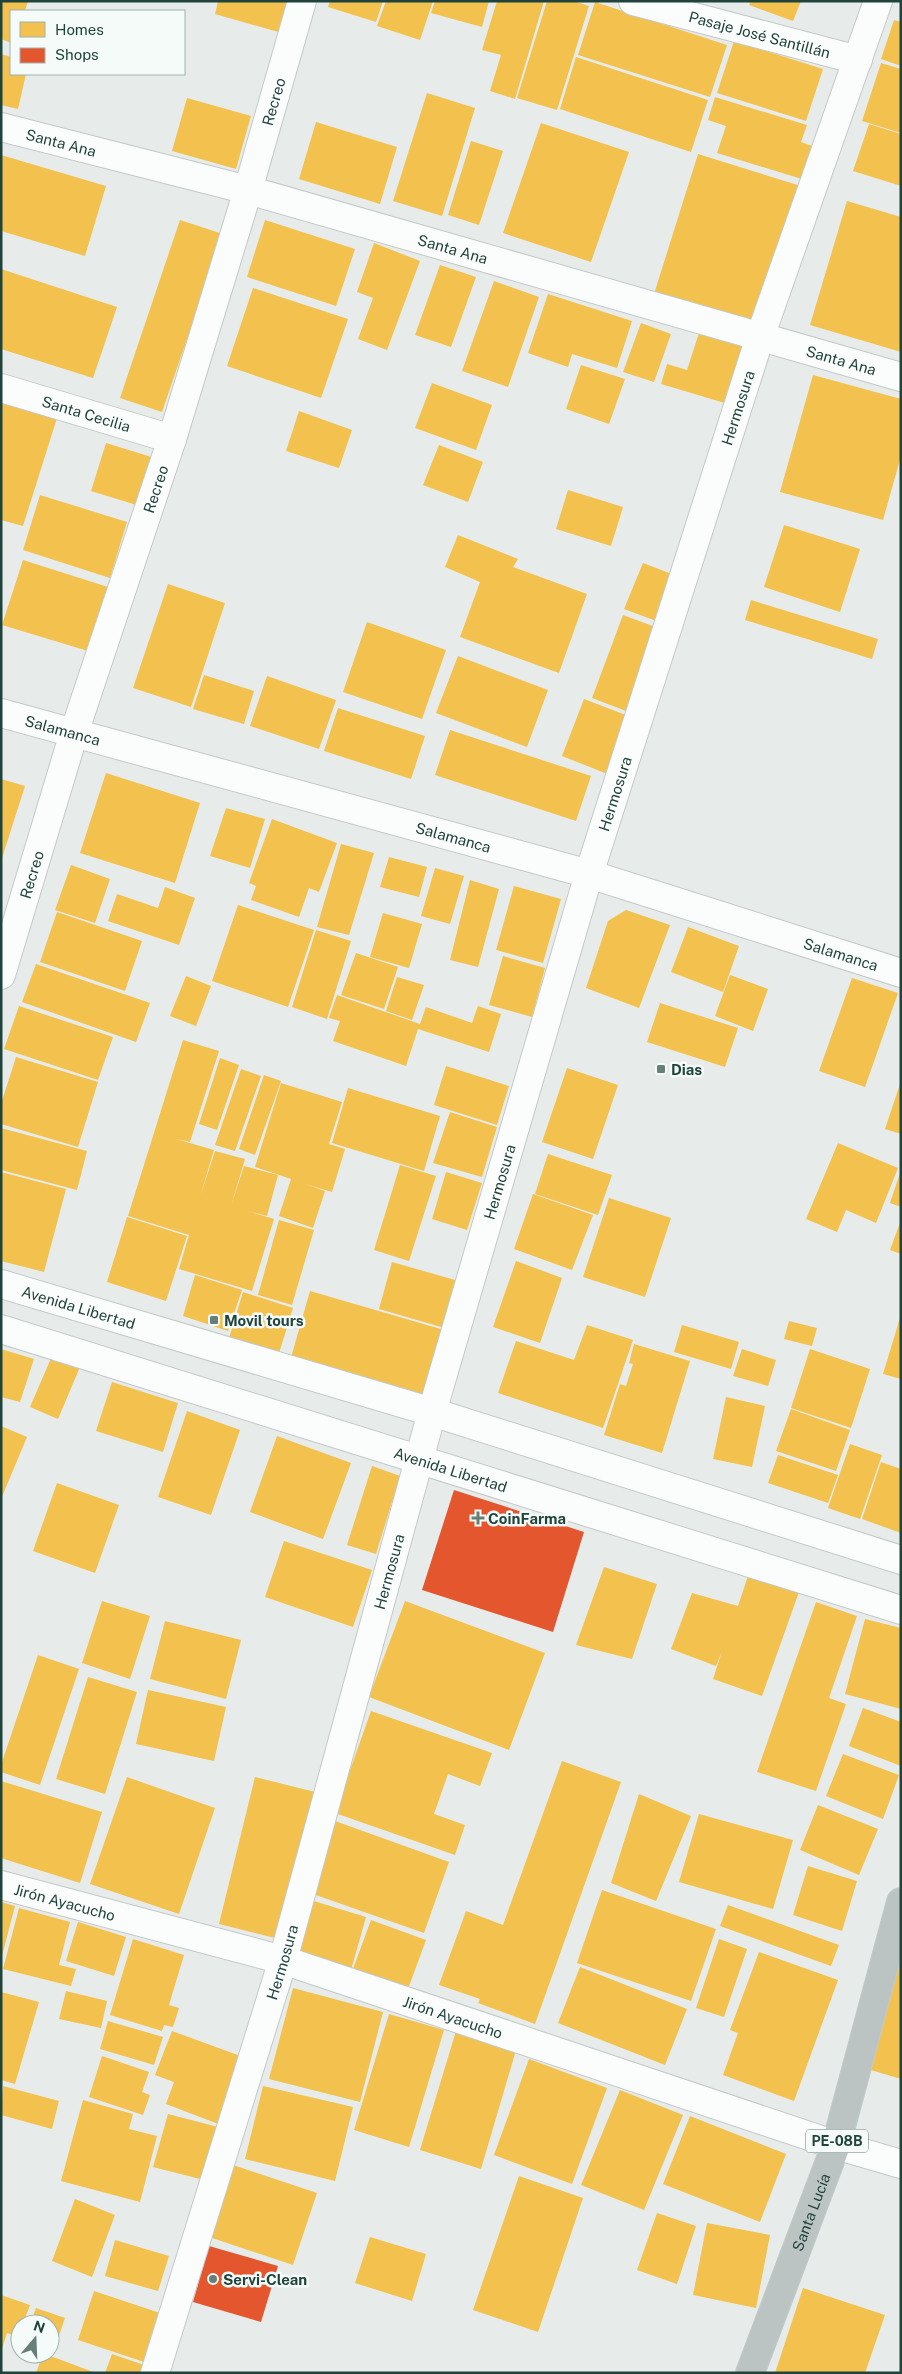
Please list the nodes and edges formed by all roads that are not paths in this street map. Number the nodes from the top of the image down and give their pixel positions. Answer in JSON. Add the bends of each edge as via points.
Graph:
{"nodes":[{"id":1,"x":302,"y":1,"type":"edge"},
{"id":2,"x":633,"y":1,"type":"edge"},
{"id":3,"x":878,"y":1,"type":"edge"},
{"id":4,"x":858,"y":60,"type":"junction"},
{"id":5,"x":1,"y":128,"type":"edge"},
{"id":6,"x":248,"y":190,"type":"junction"},
{"id":7,"x":760,"y":337,"type":"junction"},
{"id":8,"x":901,"y":377,"type":"edge"},
{"id":9,"x":1,"y":388,"type":"edge"},
{"id":10,"x":172,"y":439,"type":"junction"},
{"id":11,"x":1,"y":713,"type":"edge"},
{"id":12,"x":74,"y":733,"type":"junction"},
{"id":13,"x":589,"y":874,"type":"junction"},
{"id":14,"x":901,"y":973,"type":"edge"},
{"id":15,"x":1,"y":975,"type":"edge"},
{"id":16,"x":1,"y":1284,"type":"edge"},
{"id":17,"x":1,"y":1329,"type":"edge"},
{"id":18,"x":432,"y":1412,"type":"junction"},
{"id":19,"x":420,"y":1460,"type":"junction"},
{"id":20,"x":901,"y":1560,"type":"edge"},
{"id":21,"x":901,"y":1610,"type":"edge"},
{"id":22,"x":1,"y":1885,"type":"edge"},
{"id":23,"x":901,"y":1902,"type":"edge"},
{"id":24,"x":283,"y":1960,"type":"junction"},
{"id":25,"x":836,"y":2145,"type":"junction"},
{"id":26,"x":901,"y":2164,"type":"edge"},
{"id":27,"x":155,"y":2373,"type":"edge"},
{"id":28,"x":750,"y":2373,"type":"edge"}],
"edges":[{"from":1,"to":6,"type":"street","name":"Recreo"},
{"from":2,"to":4,"type":"street","name":"Pasaje José Santillán"},
{"from":3,"to":4,"type":"street","name":"Hermosura"},
{"from":4,"to":7,"type":"street","name":"Hermosura"},
{"from":5,"to":6,"type":"street","name":"Santa Ana"},
{"from":6,"to":7,"type":"street","name":"Santa Ana"},
{"from":6,"to":10,"type":"street","name":"Recreo"},
{"from":7,"to":8,"type":"street","name":"Santa Ana"},
{"from":7,"to":13,"type":"street","name":"Hermosura"},
{"from":9,"to":10,"type":"street","name":"Santa Cecilia"},
{"from":10,"to":12,"type":"street","name":"Recreo"},
{"from":11,"to":12,"type":"street","name":"Salamanca"},
{"from":12,"to":13,"type":"street","name":"Salamanca"},
{"from":12,"to":15,"type":"street","name":"Recreo"},
{"from":13,"to":14,"type":"street","name":"Salamanca"},
{"from":13,"to":18,"type":"street","name":"Hermosura"},
{"from":16,"to":18,"type":"street","name":"Avenida Libertad"},
{"from":17,"to":19,"type":"street","name":"Avenida Libertad"},
{"from":18,"to":19,"type":"street","name":"Hermosura"},
{"from":18,"to":20,"type":"street","name":"Avenida Libertad"},
{"from":19,"to":21,"type":"street","name":"Avenida Libertad"},
{"from":19,"to":24,"type":"street","name":"Hermosura"},
{"from":22,"to":24,"type":"street","name":"Jirón Ayacucho"},
{"from":23,"to":25,"type":"highway","name":"Santa Lucía","number":"PE-08B"},
{"from":24,"to":25,"type":"street","name":"Jirón Ayacucho"},
{"from":24,"to":27,"type":"street","name":"Hermosura"},
{"from":25,"to":26,"type":"street","name":"Jirón Ayacucho"},
{"from":25,"to":28,"type":"highway","name":"Santa Lucía","number":"PE-08B"}]}
